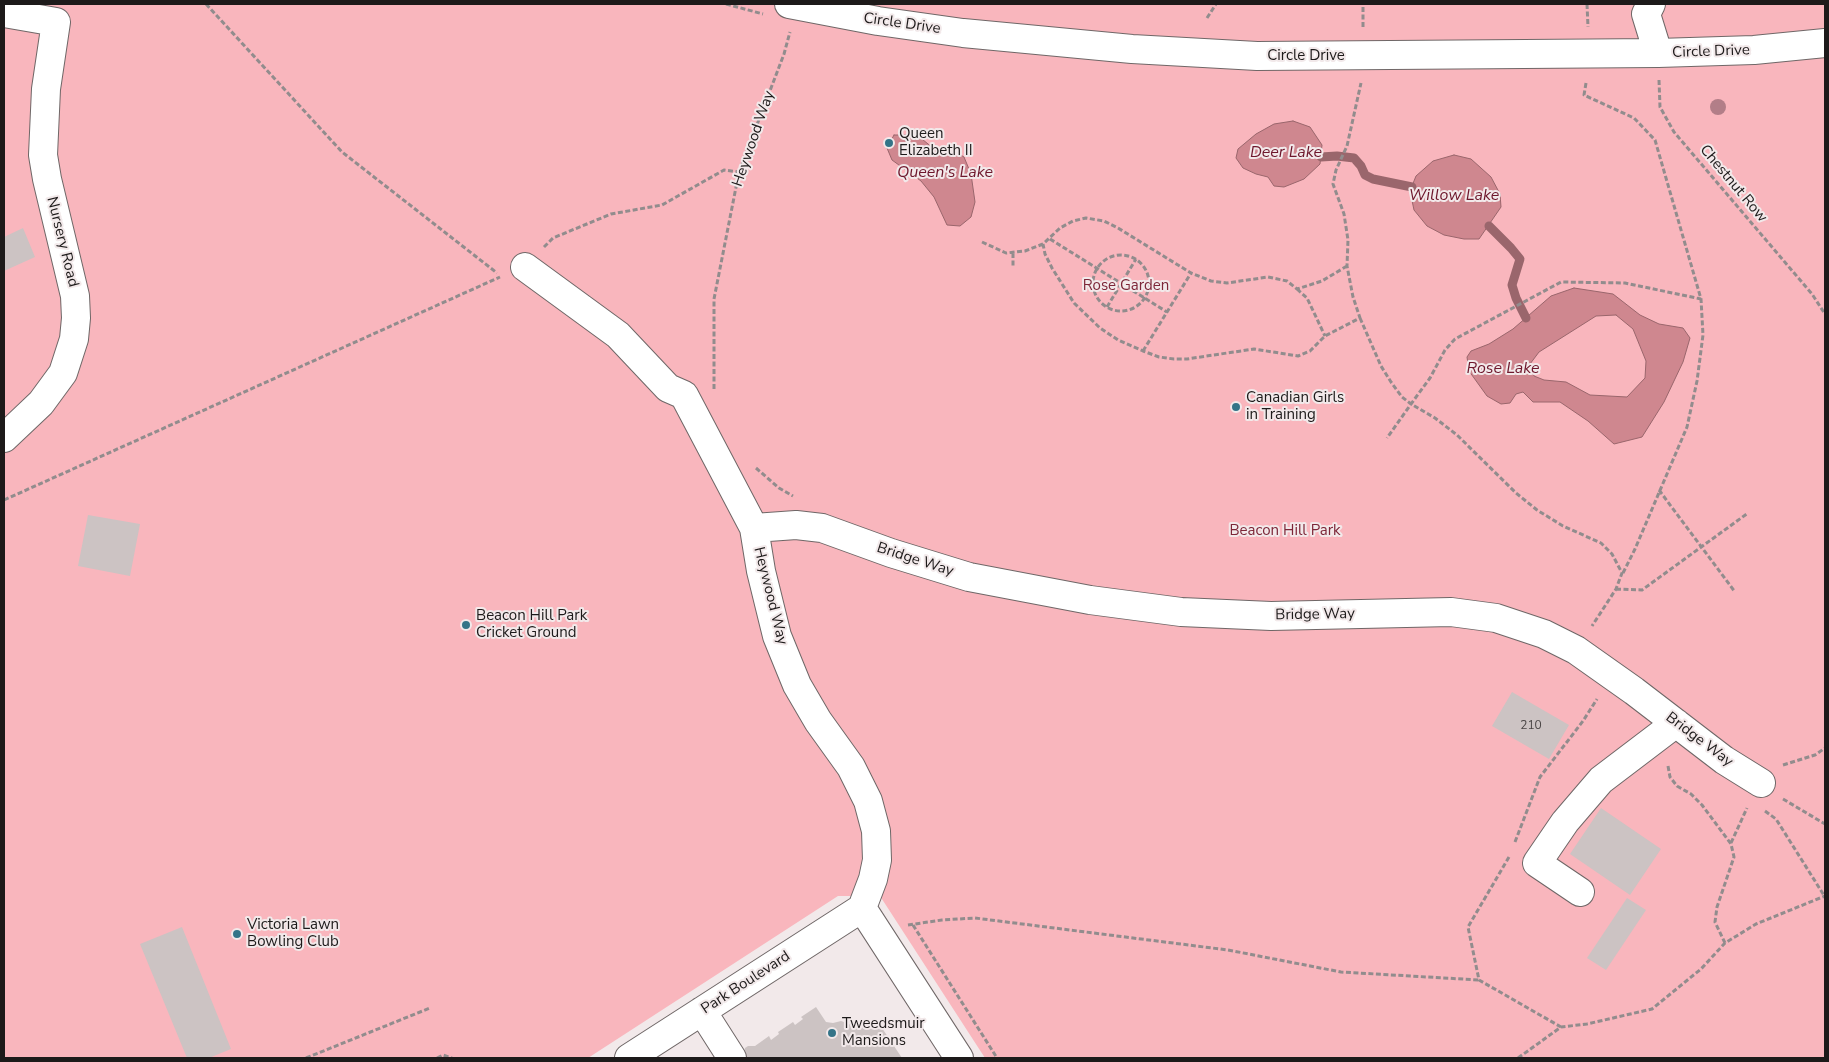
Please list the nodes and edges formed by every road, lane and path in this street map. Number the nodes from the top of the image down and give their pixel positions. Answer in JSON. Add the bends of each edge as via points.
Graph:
{"nodes":[{"id":1,"x":206,"y":4,"type":"edge"},
{"id":2,"x":789,"y":4,"type":"edge"},
{"id":3,"x":1216,"y":4,"type":"edge"},
{"id":4,"x":1651,"y":4,"type":"edge"},
{"id":5,"x":4,"y":14,"type":"edge"},
{"id":6,"x":1207,"y":18,"type":"dead end"},
{"id":7,"x":1825,"y":44,"type":"edge"},
{"id":8,"x":1589,"y":53,"type":"junction"},
{"id":9,"x":1658,"y":53,"type":"junction"},
{"id":10,"x":784,"y":54,"type":"dead end"},
{"id":11,"x":1347,"y":146,"type":"dead end"},
{"id":12,"x":739,"y":172,"type":"junction"},
{"id":13,"x":1050,"y":239,"type":"junction"},
{"id":14,"x":982,"y":242,"type":"dead end"},
{"id":15,"x":1043,"y":244,"type":"junction"},
{"id":16,"x":1013,"y":253,"type":"junction"},
{"id":17,"x":1136,"y":259,"type":"junction"},
{"id":18,"x":1347,"y":266,"type":"junction"},
{"id":19,"x":525,"y":267,"type":"joint"},
{"id":20,"x":1014,"y":267,"type":"dead end"},
{"id":21,"x":1097,"y":268,"type":"junction"},
{"id":22,"x":1191,"y":273,"type":"junction"},
{"id":23,"x":1121,"y":283,"type":"junction"},
{"id":24,"x":1297,"y":289,"type":"junction"},
{"id":25,"x":1144,"y":298,"type":"junction"},
{"id":26,"x":1701,"y":299,"type":"junction"},
{"id":27,"x":1107,"y":307,"type":"junction"},
{"id":28,"x":1167,"y":312,"type":"junction"},
{"id":29,"x":1825,"y":314,"type":"edge"},
{"id":30,"x":1360,"y":318,"type":"junction"},
{"id":31,"x":1325,"y":336,"type":"junction"},
{"id":32,"x":1143,"y":351,"type":"junction"},
{"id":33,"x":717,"y":398,"type":"dead end"},
{"id":34,"x":1412,"y":404,"type":"junction"},
{"id":35,"x":4,"y":438,"type":"edge"},
{"id":36,"x":1387,"y":438,"type":"dead end"},
{"id":37,"x":752,"y":464,"type":"dead end"},
{"id":38,"x":1659,"y":490,"type":"junction"},
{"id":39,"x":4,"y":500,"type":"edge"},
{"id":40,"x":1748,"y":513,"type":"dead end"},
{"id":41,"x":754,"y":528,"type":"junction"},
{"id":42,"x":822,"y":528,"type":"junction"},
{"id":43,"x":1702,"y":548,"type":"junction"},
{"id":44,"x":1622,"y":574,"type":"junction"},
{"id":45,"x":1616,"y":589,"type":"junction"},
{"id":46,"x":1735,"y":592,"type":"dead end"},
{"id":47,"x":1576,"y":650,"type":"junction"},
{"id":48,"x":1676,"y":723,"type":"junction"},
{"id":49,"x":1825,"y":748,"type":"edge"},
{"id":50,"x":1763,"y":784,"type":"junction"},
{"id":51,"x":1763,"y":810,"type":"dead end"},
{"id":52,"x":1825,"y":824,"type":"edge"},
{"id":53,"x":1580,"y":892,"type":"dead end"},
{"id":54,"x":1825,"y":896,"type":"edge"},
{"id":55,"x":862,"y":908,"type":"junction"},
{"id":56,"x":905,"y":925,"type":"dead end"},
{"id":57,"x":913,"y":925,"type":"junction"},
{"id":58,"x":1725,"y":943,"type":"junction"},
{"id":59,"x":1479,"y":980,"type":"dead end"},
{"id":60,"x":430,"y":1008,"type":"dead end"},
{"id":61,"x":702,"y":1011,"type":"junction"},
{"id":62,"x":306,"y":1058,"type":"edge"},
{"id":63,"x":437,"y":1058,"type":"edge"},
{"id":64,"x":452,"y":1058,"type":"edge"},
{"id":65,"x":629,"y":1058,"type":"edge"},
{"id":66,"x":732,"y":1058,"type":"edge"},
{"id":67,"x":959,"y":1058,"type":"edge"},
{"id":68,"x":998,"y":1058,"type":"edge"},
{"id":69,"x":1518,"y":1058,"type":"edge"}],
"edges":[{"from":1,"to":39,"type":"path","via":[[342,152],[501,276]]},
{"from":2,"to":8,"type":"street","name":"Circle Drive","via":[[906,25],[1132,49],[1257,56]]},
{"from":3,"to":6,"type":"path"},
{"from":4,"to":9,"type":"street","via":[[1646,14]]},
{"from":5,"to":35,"type":"street","name":"Nursery Road","via":[[56,22],[45,97],[43,155],[75,296],[76,318],[74,339],[63,373],[41,403]]},
{"from":7,"to":9,"type":"street","name":"Circle Drive"},
{"from":8,"to":9,"type":"street","name":"Circle Drive"},
{"from":8,"to":26,"type":"path","via":[[1584,95],[1634,118],[1655,140]]},
{"from":9,"to":29,"type":"path","name":"Chestnut Row","via":[[1660,107],[1674,132],[1812,294]]},
{"from":10,"to":12,"type":"path","name":"Heywood Way"},
{"from":11,"to":18,"type":"path","via":[[1333,184],[1344,214]]},
{"from":12,"to":19,"type":"path","via":[[724,170],[662,205],[611,214],[554,238]]},
{"from":12,"to":33,"type":"path","name":"Heywood Way","via":[[714,299],[714,389]]},
{"from":13,"to":15,"type":"path"},
{"from":13,"to":21,"type":"path"},
{"from":13,"to":22,"type":"path","via":[[1073,221],[1086,218],[1104,222]]},
{"from":14,"to":16,"type":"path"},
{"from":15,"to":16,"type":"path"},
{"from":15,"to":32,"type":"path","via":[[1052,268],[1074,302],[1100,328]]},
{"from":16,"to":20,"type":"path"},
{"from":17,"to":21,"type":"path","via":[[1115,256]]},
{"from":17,"to":23,"type":"path"},
{"from":17,"to":25,"type":"path","via":[[1149,281]]},
{"from":18,"to":24,"type":"path","via":[[1322,281]]},
{"from":18,"to":30,"type":"path"},
{"from":19,"to":41,"type":"street","name":"Heywood Way","via":[[618,335],[668,388],[684,395]]},
{"from":21,"to":23,"type":"path"},
{"from":21,"to":27,"type":"path","via":[[1094,290]]},
{"from":22,"to":24,"type":"path","via":[[1212,282],[1227,283],[1268,277],[1287,281]]},
{"from":22,"to":28,"type":"path"},
{"from":23,"to":25,"type":"path"},
{"from":23,"to":27,"type":"path"},
{"from":24,"to":31,"type":"path","via":[[1307,298]]},
{"from":25,"to":27,"type":"path","via":[[1123,311]]},
{"from":25,"to":28,"type":"path"},
{"from":26,"to":34,"type":"path","via":[[1624,283],[1561,282],[1455,339]]},
{"from":26,"to":38,"type":"path","via":[[1703,335],[1697,382],[1687,427]]},
{"from":28,"to":32,"type":"path"},
{"from":30,"to":31,"type":"path"},
{"from":30,"to":34,"type":"path","via":[[1390,382]]},
{"from":31,"to":32,"type":"path","via":[[1310,351],[1298,356],[1254,349],[1174,359]]},
{"from":34,"to":36,"type":"path"},
{"from":34,"to":44,"type":"path","via":[[1457,435],[1537,510],[1601,543],[1612,554]]},
{"from":37,"to":42,"type":"path","via":[[779,488],[811,509]]},
{"from":38,"to":43,"type":"path"},
{"from":38,"to":44,"type":"path"},
{"from":40,"to":43,"type":"path"},
{"from":41,"to":42,"type":"street","name":"Bridge Way","via":[[796,525]]},
{"from":41,"to":55,"type":"street","name":"Heywood Way","via":[[777,636],[797,685],[818,722],[851,767],[868,801],[876,831],[877,860]]},
{"from":42,"to":47,"type":"street","name":"Bridge Way","via":[[969,577],[1090,600],[1181,612],[1271,616],[1451,612],[1496,618],[1544,634]]},
{"from":43,"to":45,"type":"path","via":[[1642,590]]},
{"from":43,"to":46,"type":"path"},
{"from":44,"to":45,"type":"path"},
{"from":45,"to":47,"type":"path"},
{"from":47,"to":48,"type":"street","name":"Bridge Way"},
{"from":48,"to":50,"type":"street","name":"Bridge Way","via":[[1724,760]]},
{"from":48,"to":53,"type":"street","via":[[1601,780],[1565,822],[1537,863]]},
{"from":49,"to":50,"type":"path"},
{"from":50,"to":52,"type":"path","via":[[1790,805]]},
{"from":50,"to":58,"type":"path","via":[[1731,844],[1734,857],[1715,922]]},
{"from":51,"to":54,"type":"path","via":[[1776,819]]},
{"from":54,"to":58,"type":"path","via":[[1756,924]]},
{"from":55,"to":61,"type":"street","name":"Park Boulevard"},
{"from":55,"to":67,"type":"street"},
{"from":56,"to":57,"type":"path"},
{"from":57,"to":59,"type":"path","via":[[975,918],[1228,950],[1341,972]]},
{"from":57,"to":68,"type":"path"},
{"from":58,"to":69,"type":"path","via":[[1700,969],[1652,1009],[1561,1027]]},
{"from":60,"to":62,"type":"path"},
{"from":61,"to":65,"type":"street","name":"Park Boulevard"},
{"from":61,"to":66,"type":"street"},
{"from":63,"to":64,"type":"path","via":[[443,1055]]}]}
